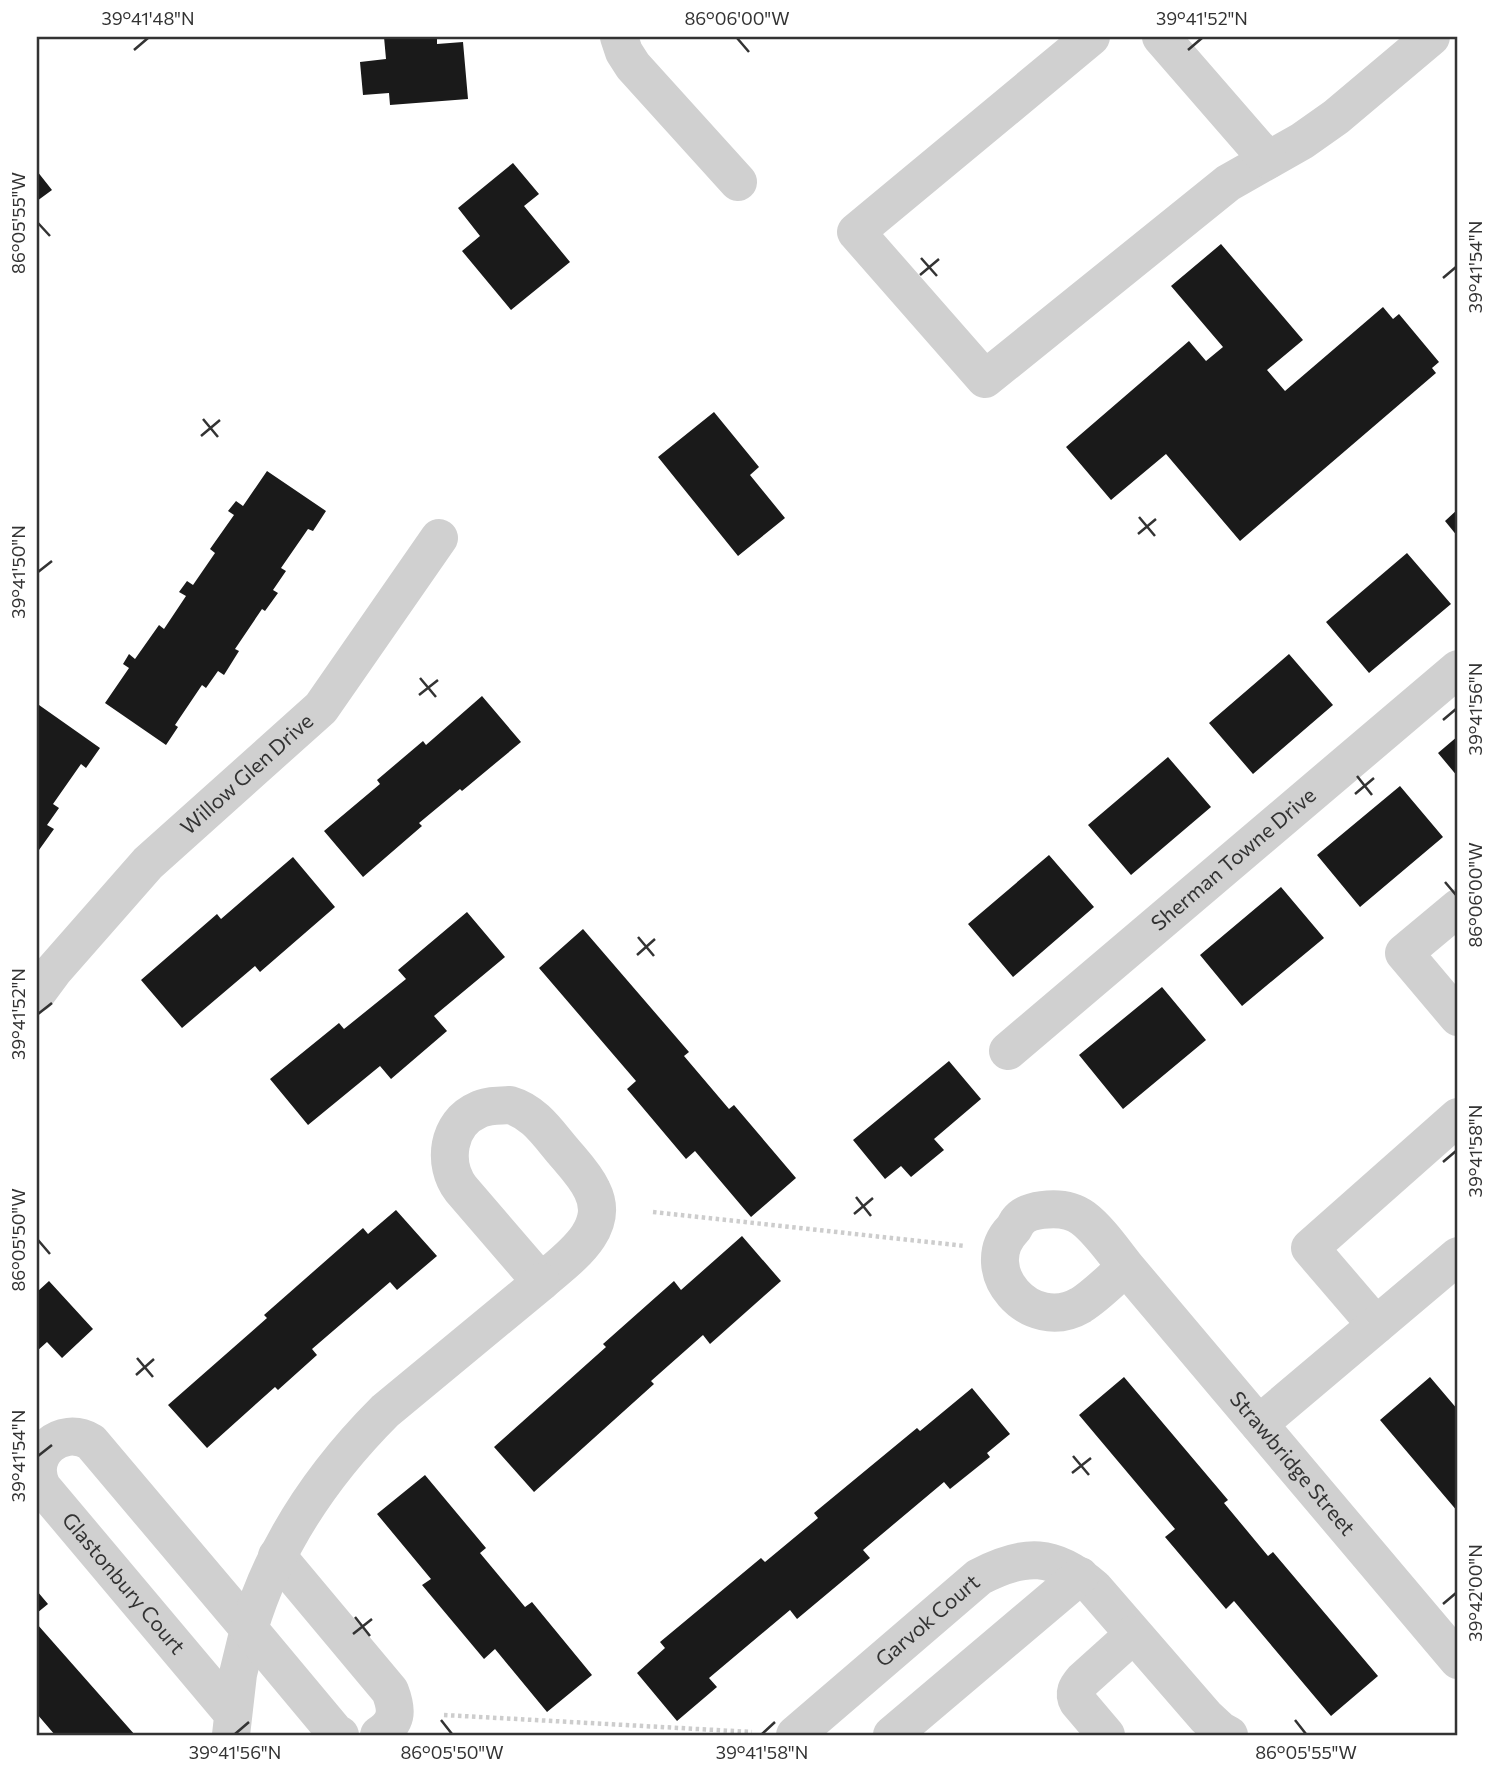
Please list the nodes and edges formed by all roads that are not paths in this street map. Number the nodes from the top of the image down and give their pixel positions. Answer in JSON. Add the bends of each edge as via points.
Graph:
{"nodes":[{"id":1,"x":619,"y":37,"type":"edge"},
{"id":2,"x":1091,"y":37,"type":"edge"},
{"id":3,"x":1161,"y":37,"type":"edge"},
{"id":4,"x":1431,"y":37,"type":"edge"},
{"id":5,"x":1268,"y":160,"type":"junction"},
{"id":6,"x":737,"y":182,"type":"dead end"},
{"id":7,"x":439,"y":538,"type":"dead end"},
{"id":8,"x":1458,"y":669,"type":"edge"},
{"id":9,"x":1458,"y":908,"type":"edge"},
{"id":10,"x":37,"y":993,"type":"edge"},
{"id":11,"x":1458,"y":1017,"type":"edge"},
{"id":12,"x":1008,"y":1051,"type":"dead end"},
{"id":13,"x":1458,"y":1117,"type":"edge"},
{"id":14,"x":1458,"y":1256,"type":"edge"},
{"id":15,"x":1126,"y":1267,"type":"dead end"},
{"id":16,"x":541,"y":1282,"type":"junction"},
{"id":17,"x":1376,"y":1325,"type":"junction"},
{"id":18,"x":1259,"y":1424,"type":"junction"},
{"id":19,"x":277,"y":1556,"type":"junction"},
{"id":20,"x":1080,"y":1576,"type":"junction"},
{"id":21,"x":249,"y":1629,"type":"junction"},
{"id":22,"x":1133,"y":1635,"type":"junction"},
{"id":23,"x":1458,"y":1660,"type":"edge"},
{"id":24,"x":232,"y":1724,"type":"edge"},
{"id":25,"x":340,"y":1735,"type":"edge"},
{"id":26,"x":379,"y":1735,"type":"edge"},
{"id":27,"x":795,"y":1735,"type":"edge"},
{"id":28,"x":892,"y":1735,"type":"edge"},
{"id":29,"x":1106,"y":1735,"type":"edge"},
{"id":30,"x":1229,"y":1735,"type":"edge"}],
"edges":[{"from":1,"to":6,"type":"street","via":[[633,66]]},
{"from":2,"to":5,"type":"street","via":[[856,232],[985,379],[1228,183]]},
{"from":3,"to":5,"type":"street"},
{"from":4,"to":5,"type":"street","via":[[1336,117]]},
{"from":7,"to":10,"type":"street","name":"Willow Glen Drive","via":[[321,708],[148,863]]},
{"from":8,"to":12,"type":"street","name":"Sherman Towne Drive"},
{"from":9,"to":11,"type":"street","via":[[1404,953]]},
{"from":13,"to":17,"type":"street","via":[[1310,1248]]},
{"from":14,"to":17,"type":"street"},
{"from":15,"to":18,"type":"street","name":"Strawbridge Street"},
{"from":16,"to":16,"type":"street","name":"Glastonbury Court","via":[[591,1234],[597,1212],[595,1196],[586,1178],[537,1119],[510,1105],[481,1108],[462,1120],[454,1133],[451,1171],[461,1189]]},
{"from":16,"to":19,"type":"street","name":"Glastonbury Court","via":[[367,1429],[319,1487]]},
{"from":17,"to":18,"type":"street"},
{"from":18,"to":23,"type":"street","name":"Strawbridge Street"},
{"from":19,"to":21,"type":"street","name":"Glastonbury Court"},
{"from":19,"to":26,"type":"street","via":[[390,1691],[395,1716],[392,1726]]},
{"from":20,"to":22,"type":"street","name":"Garvok Court"},
{"from":20,"to":27,"type":"street","name":"Garvok Court","via":[[1045,1561],[1025,1560],[1001,1565],[979,1577]]},
{"from":20,"to":28,"type":"street"},
{"from":21,"to":24,"type":"street","name":"Glastonbury Court"},
{"from":21,"to":24,"type":"street","name":"Glastonbury Court","via":[[91,1442],[77,1436],[62,1438],[43,1452],[38,1476],[45,1491]]},
{"from":21,"to":25,"type":"street","name":"Glastonbury Court"},
{"from":22,"to":29,"type":"street","via":[[1077,1688],[1077,1702]]},
{"from":22,"to":30,"type":"street","name":"Garvok Court","via":[[1206,1717]]}]}
